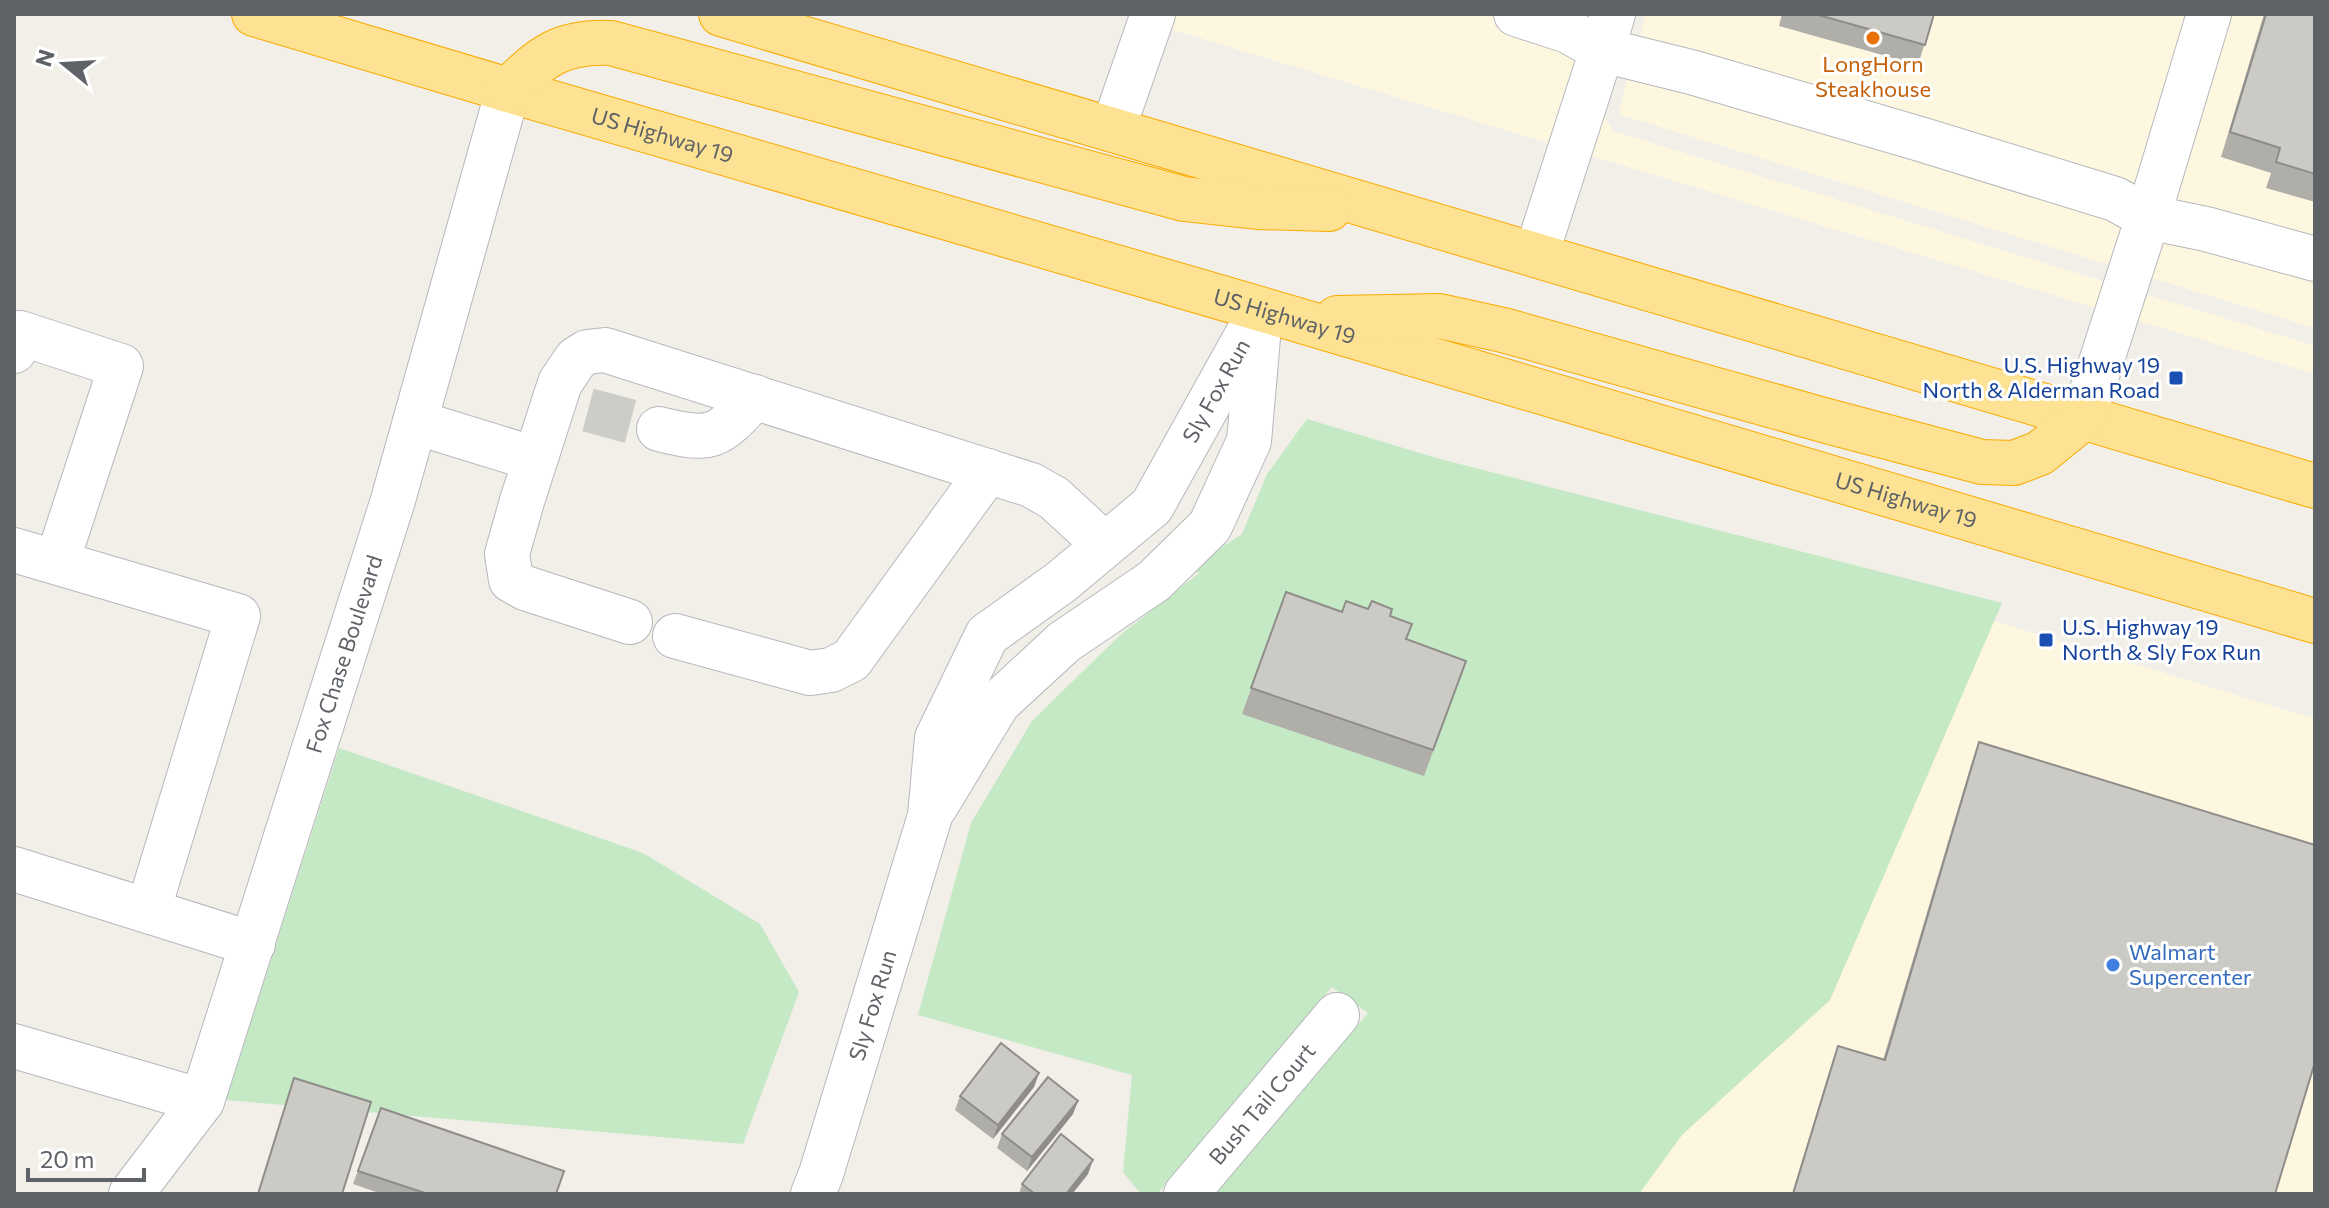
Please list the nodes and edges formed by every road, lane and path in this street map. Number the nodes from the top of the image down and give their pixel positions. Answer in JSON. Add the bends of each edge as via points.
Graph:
{"nodes":[{"id":1,"x":254,"y":14,"type":"edge"},
{"id":2,"x":721,"y":14,"type":"edge"},
{"id":3,"x":1153,"y":14,"type":"edge"},
{"id":4,"x":1518,"y":14,"type":"edge"},
{"id":5,"x":2209,"y":14,"type":"edge"},
{"id":6,"x":1608,"y":32,"type":"edge"},
{"id":7,"x":508,"y":90,"type":"junction"},
{"id":8,"x":1113,"y":129,"type":"junction"},
{"id":9,"x":1391,"y":211,"type":"junction"},
{"id":10,"x":2148,"y":217,"type":"junction"},
{"id":11,"x":1536,"y":255,"type":"junction"},
{"id":12,"x":2315,"y":259,"type":"edge"},
{"id":13,"x":1280,"y":315,"type":"junction"},
{"id":14,"x":14,"y":351,"type":"edge"},
{"id":15,"x":755,"y":397,"type":"junction"},
{"id":16,"x":2083,"y":418,"type":"junction"},
{"id":17,"x":415,"y":422,"type":"junction"},
{"id":18,"x":659,"y":429,"type":"tunnel mouth"},
{"id":19,"x":535,"y":459,"type":"junction"},
{"id":20,"x":988,"y":471,"type":"junction"},
{"id":21,"x":2315,"y":486,"type":"edge"},
{"id":22,"x":1105,"y":545,"type":"junction"},
{"id":23,"x":14,"y":550,"type":"edge"},
{"id":24,"x":57,"y":562,"type":"junction"},
{"id":25,"x":2315,"y":621,"type":"edge"},
{"id":26,"x":630,"y":622,"type":"dead end"},
{"id":27,"x":675,"y":636,"type":"dead end"},
{"id":28,"x":930,"y":816,"type":"junction"},
{"id":29,"x":14,"y":869,"type":"edge"},
{"id":30,"x":148,"y":911,"type":"junction"},
{"id":31,"x":253,"y":944,"type":"junction"},
{"id":32,"x":1337,"y":1015,"type":"dead end"},
{"id":33,"x":14,"y":1046,"type":"edge"},
{"id":34,"x":202,"y":1101,"type":"junction"},
{"id":35,"x":131,"y":1194,"type":"edge"},
{"id":36,"x":813,"y":1194,"type":"edge"},
{"id":37,"x":1186,"y":1194,"type":"edge"}],
"edges":[{"from":1,"to":7,"type":"highway","name":"US Highway 19"},
{"from":2,"to":8,"type":"highway"},
{"from":3,"to":8,"type":"street"},
{"from":4,"to":6,"type":"street","via":[[1568,31]]},
{"from":5,"to":10,"type":"street"},
{"from":6,"to":10,"type":"street","via":[[1691,72],[2115,199]]},
{"from":6,"to":11,"type":"street"},
{"from":7,"to":9,"type":"highway","via":[[537,62],[568,46],[611,43],[1184,199]]},
{"from":7,"to":13,"type":"highway","name":"US Highway 19"},
{"from":7,"to":17,"type":"street","name":"Fox Chase Boulevard"},
{"from":8,"to":9,"type":"highway"},
{"from":9,"to":11,"type":"highway"},
{"from":10,"to":12,"type":"street"},
{"from":10,"to":16,"type":"street"},
{"from":11,"to":16,"type":"highway"},
{"from":13,"to":16,"type":"highway","via":[[1439,316],[1982,462],[2014,463],[2040,453]]},
{"from":13,"to":22,"type":"street","name":"Sly Fox Run","via":[[1152,506]]},
{"from":13,"to":25,"type":"highway","name":"US Highway 19"},
{"from":13,"to":28,"type":"street","name":"Sly Fox Run","via":[[1249,441],[1210,526],[1154,581],[1064,642],[998,703]]},
{"from":14,"to":24,"type":"street","via":[[20,333],[121,366]]},
{"from":15,"to":18,"type":"street","via":[[725,429],[707,437]]},
{"from":15,"to":19,"type":"street","via":[[605,350],[587,352],[560,383],[571,405]]},
{"from":15,"to":20,"type":"street"},
{"from":16,"to":21,"type":"highway"},
{"from":17,"to":19,"type":"street"},
{"from":17,"to":31,"type":"street","name":"Fox Chase Boulevard"},
{"from":19,"to":26,"type":"street","via":[[507,554],[511,580]]},
{"from":20,"to":22,"type":"street","via":[[1054,498]]},
{"from":20,"to":27,"type":"street","via":[[851,660],[810,673]]},
{"from":22,"to":28,"type":"street","name":"Sly Fox Run","via":[[987,635],[937,738]]},
{"from":23,"to":24,"type":"street"},
{"from":24,"to":30,"type":"street","via":[[238,616]]},
{"from":28,"to":36,"type":"street","name":"Sly Fox Run"},
{"from":29,"to":30,"type":"street"},
{"from":30,"to":31,"type":"street"},
{"from":31,"to":34,"type":"street","name":"Fox Chase Boulevard"},
{"from":32,"to":37,"type":"street","name":"Bush Tail Court"},
{"from":33,"to":34,"type":"street"},
{"from":34,"to":35,"type":"street","name":"Fox Chase Boulevard"}]}
